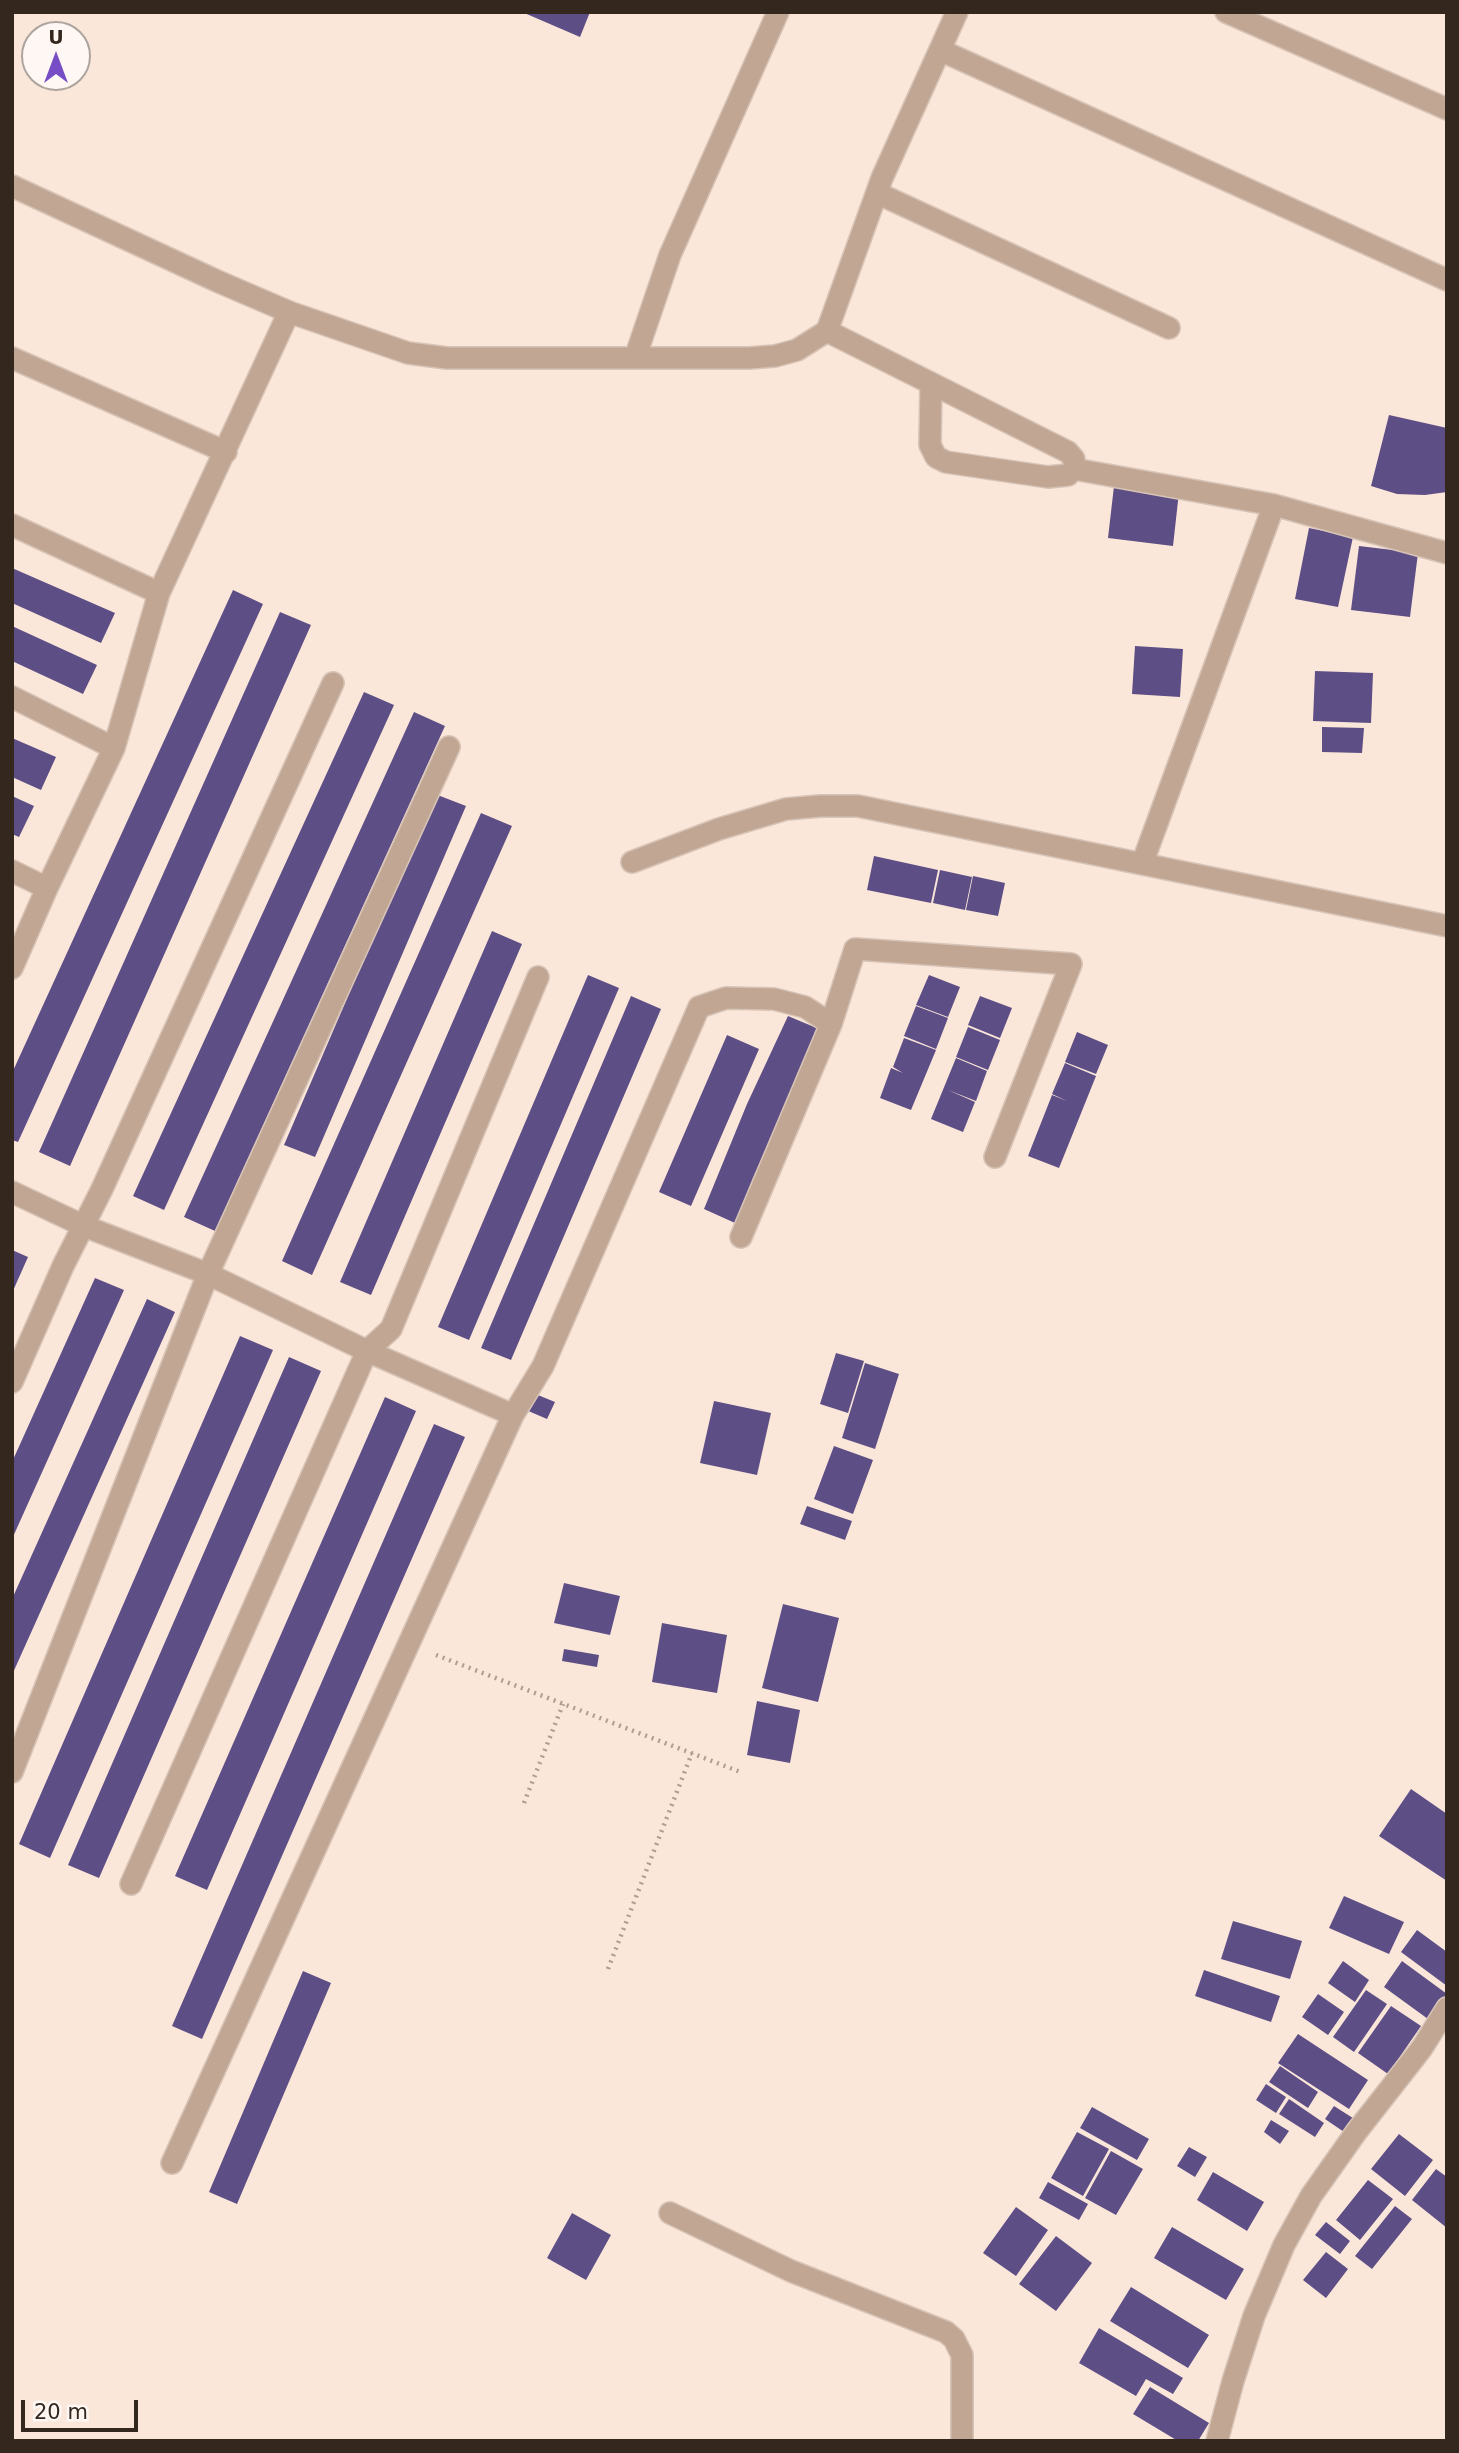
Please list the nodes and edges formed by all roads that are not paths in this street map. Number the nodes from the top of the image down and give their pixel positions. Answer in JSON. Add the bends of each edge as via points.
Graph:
{"nodes":[{"id":1,"x":778,"y":12,"type":"edge"},
{"id":2,"x":957,"y":12,"type":"edge"},
{"id":3,"x":1226,"y":12,"type":"edge"},
{"id":4,"x":940,"y":50,"type":"junction"},
{"id":5,"x":1447,"y":109,"type":"edge"},
{"id":6,"x":12,"y":186,"type":"edge"},
{"id":7,"x":877,"y":193,"type":"junction"},
{"id":8,"x":1447,"y":280,"type":"edge"},
{"id":9,"x":289,"y":312,"type":"junction"},
{"id":10,"x":1169,"y":328,"type":"dead end"},
{"id":11,"x":827,"y":331,"type":"junction"},
{"id":12,"x":12,"y":358,"type":"edge"},
{"id":13,"x":635,"y":358,"type":"junction"},
{"id":14,"x":931,"y":384,"type":"junction"},
{"id":15,"x":226,"y":452,"type":"junction"},
{"id":16,"x":1074,"y":469,"type":"junction"},
{"id":17,"x":1274,"y":505,"type":"junction"},
{"id":18,"x":12,"y":524,"type":"edge"},
{"id":19,"x":1447,"y":553,"type":"edge"},
{"id":20,"x":159,"y":593,"type":"junction"},
{"id":21,"x":333,"y":683,"type":"dead end"},
{"id":22,"x":12,"y":697,"type":"edge"},
{"id":23,"x":449,"y":747,"type":"dead end"},
{"id":24,"x":114,"y":748,"type":"junction"},
{"id":25,"x":632,"y":862,"type":"dead end"},
{"id":26,"x":1142,"y":864,"type":"junction"},
{"id":27,"x":12,"y":871,"type":"edge"},
{"id":28,"x":47,"y":888,"type":"junction"},
{"id":29,"x":1447,"y":926,"type":"edge"},
{"id":30,"x":12,"y":968,"type":"edge"},
{"id":31,"x":538,"y":977,"type":"dead end"},
{"id":32,"x":831,"y":1024,"type":"junction"},
{"id":33,"x":995,"y":1157,"type":"dead end"},
{"id":34,"x":12,"y":1192,"type":"edge"},
{"id":35,"x":84,"y":1226,"type":"junction"},
{"id":36,"x":741,"y":1237,"type":"dead end"},
{"id":37,"x":208,"y":1274,"type":"junction"},
{"id":38,"x":367,"y":1351,"type":"junction"},
{"id":39,"x":12,"y":1382,"type":"edge"},
{"id":40,"x":513,"y":1415,"type":"junction"},
{"id":41,"x":12,"y":1772,"type":"edge"},
{"id":42,"x":131,"y":1884,"type":"dead end"},
{"id":43,"x":1447,"y":2008,"type":"edge"},
{"id":44,"x":172,"y":2163,"type":"dead end"},
{"id":45,"x":670,"y":2213,"type":"dead end"},
{"id":46,"x":962,"y":2441,"type":"edge"},
{"id":47,"x":1217,"y":2441,"type":"edge"}],
"edges":[{"from":1,"to":13,"type":"street","via":[[670,255]]},
{"from":2,"to":4,"type":"street"},
{"from":3,"to":5,"type":"street"},
{"from":4,"to":7,"type":"street"},
{"from":4,"to":8,"type":"street"},
{"from":6,"to":9,"type":"street"},
{"from":7,"to":10,"type":"street"},
{"from":7,"to":11,"type":"street"},
{"from":9,"to":13,"type":"street","via":[[408,353],[447,358]]},
{"from":9,"to":15,"type":"street"},
{"from":11,"to":13,"type":"street","via":[[797,350],[775,356]]},
{"from":11,"to":14,"type":"street"},
{"from":12,"to":15,"type":"street"},
{"from":14,"to":16,"type":"street","via":[[1068,452]]},
{"from":14,"to":16,"type":"street","via":[[930,445],[936,457],[1048,477],[1068,475]]},
{"from":15,"to":20,"type":"street"},
{"from":16,"to":17,"type":"street"},
{"from":17,"to":19,"type":"street"},
{"from":17,"to":26,"type":"street"},
{"from":18,"to":20,"type":"street"},
{"from":20,"to":24,"type":"street"},
{"from":21,"to":35,"type":"street"},
{"from":22,"to":24,"type":"street"},
{"from":23,"to":37,"type":"street"},
{"from":24,"to":28,"type":"street"},
{"from":25,"to":26,"type":"street","via":[[786,809],[858,806]]},
{"from":26,"to":29,"type":"street"},
{"from":27,"to":28,"type":"street"},
{"from":28,"to":30,"type":"street"},
{"from":31,"to":38,"type":"street","via":[[391,1329]]},
{"from":32,"to":33,"type":"street","via":[[855,949],[1071,964]]},
{"from":32,"to":36,"type":"street"},
{"from":32,"to":40,"type":"street","via":[[805,1007],[774,999],[726,998],[699,1007],[543,1366]]},
{"from":34,"to":35,"type":"street"},
{"from":35,"to":37,"type":"street"},
{"from":35,"to":39,"type":"street"},
{"from":37,"to":38,"type":"street"},
{"from":37,"to":41,"type":"street"},
{"from":38,"to":40,"type":"street"},
{"from":38,"to":42,"type":"street"},
{"from":40,"to":44,"type":"street"},
{"from":43,"to":47,"type":"street","via":[[1311,2196],[1284,2245],[1254,2316]]},
{"from":45,"to":46,"type":"street","via":[[791,2271],[946,2332],[961,2355]]}]}
